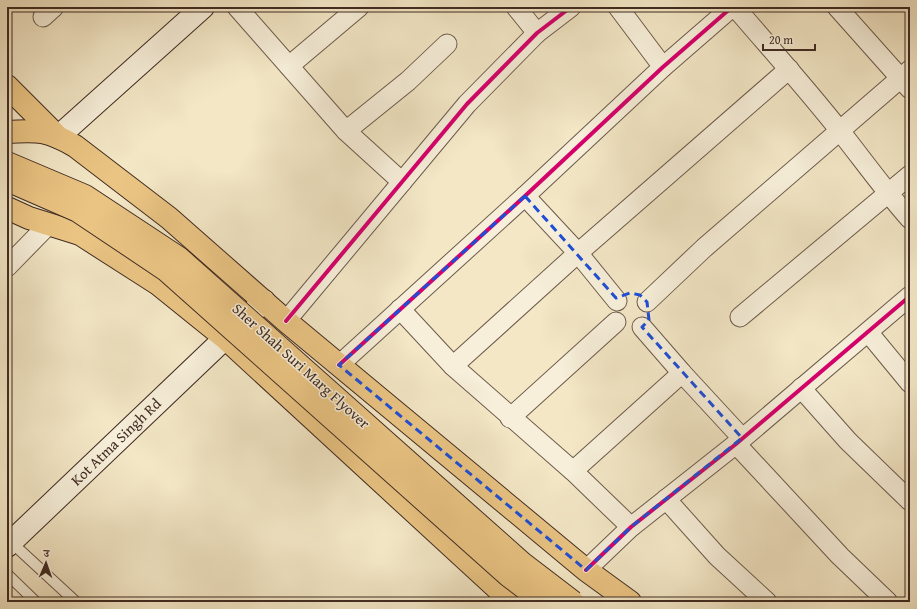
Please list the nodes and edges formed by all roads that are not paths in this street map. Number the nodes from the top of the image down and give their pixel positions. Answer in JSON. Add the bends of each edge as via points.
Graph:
{"nodes":[{"id":1,"x":203,"y":7,"type":"edge"},
{"id":2,"x":237,"y":7,"type":"edge"},
{"id":3,"x":359,"y":7,"type":"edge"},
{"id":4,"x":516,"y":7,"type":"edge"},
{"id":5,"x":571,"y":7,"type":"edge"},
{"id":6,"x":618,"y":7,"type":"edge"},
{"id":7,"x":733,"y":7,"type":"edge"},
{"id":8,"x":837,"y":7,"type":"edge"},
{"id":9,"x":537,"y":33,"type":"junction"},
{"id":10,"x":447,"y":44,"type":"dead end"},
{"id":11,"x":289,"y":66,"type":"junction"},
{"id":12,"x":663,"y":67,"type":"junction"},
{"id":13,"x":789,"y":69,"type":"junction"},
{"id":14,"x":907,"y":79,"type":"edge"},
{"id":15,"x":7,"y":86,"type":"edge"},
{"id":16,"x":346,"y":131,"type":"junction"},
{"id":17,"x":7,"y":132,"type":"edge"},
{"id":18,"x":841,"y":132,"type":"junction"},
{"id":19,"x":58,"y":137,"type":"junction"},
{"id":20,"x":7,"y":163,"type":"edge"},
{"id":21,"x":111,"y":175,"type":"junction"},
{"id":22,"x":910,"y":175,"type":"edge"},
{"id":23,"x":7,"y":180,"type":"edge"},
{"id":24,"x":402,"y":182,"type":"junction"},
{"id":25,"x":887,"y":193,"type":"junction"},
{"id":26,"x":525,"y":196,"type":"junction"},
{"id":27,"x":7,"y":208,"type":"edge"},
{"id":28,"x":910,"y":219,"type":"edge"},
{"id":29,"x":49,"y":224,"type":"junction"},
{"id":30,"x":80,"y":234,"type":"junction"},
{"id":31,"x":578,"y":253,"type":"junction"},
{"id":32,"x":7,"y":267,"type":"edge"},
{"id":33,"x":264,"y":301,"type":"junction"},
{"id":34,"x":618,"y":301,"type":"junction"},
{"id":35,"x":647,"y":302,"type":"junction"},
{"id":36,"x":908,"y":302,"type":"edge"},
{"id":37,"x":400,"y":309,"type":"junction"},
{"id":38,"x":740,"y":317,"type":"dead end"},
{"id":39,"x":286,"y":321,"type":"junction"},
{"id":40,"x":616,"y":322,"type":"junction"},
{"id":41,"x":642,"y":327,"type":"junction"},
{"id":42,"x":868,"y":332,"type":"junction"},
{"id":43,"x":225,"y":338,"type":"junction"},
{"id":44,"x":339,"y":365,"type":"junction"},
{"id":45,"x":453,"y":366,"type":"junction"},
{"id":46,"x":682,"y":373,"type":"junction"},
{"id":47,"x":910,"y":383,"type":"edge"},
{"id":48,"x":801,"y":388,"type":"junction"},
{"id":49,"x":510,"y":418,"type":"junction"},
{"id":50,"x":739,"y":441,"type":"junction"},
{"id":51,"x":573,"y":471,"type":"junction"},
{"id":52,"x":666,"y":499,"type":"junction"},
{"id":53,"x":910,"y":501,"type":"edge"},
{"id":54,"x":631,"y":527,"type":"junction"},
{"id":55,"x":9,"y":544,"type":"edge"},
{"id":56,"x":586,"y":570,"type":"junction"},
{"id":57,"x":7,"y":574,"type":"edge"},
{"id":58,"x":36,"y":602,"type":"edge"},
{"id":59,"x":76,"y":602,"type":"edge"},
{"id":60,"x":512,"y":602,"type":"edge"},
{"id":61,"x":542,"y":602,"type":"edge"},
{"id":62,"x":573,"y":602,"type":"edge"},
{"id":63,"x":630,"y":602,"type":"edge"},
{"id":64,"x":767,"y":602,"type":"edge"},
{"id":65,"x":888,"y":602,"type":"edge"}],
"edges":[{"from":1,"to":19,"type":"main road"},
{"from":2,"to":11,"type":"street"},
{"from":3,"to":11,"type":"street"},
{"from":4,"to":9,"type":"street"},
{"from":5,"to":9,"type":"street"},
{"from":6,"to":12,"type":"street"},
{"from":7,"to":12,"type":"street"},
{"from":7,"to":13,"type":"street"},
{"from":8,"to":14,"type":"street"},
{"from":9,"to":24,"type":"street","via":[[467,104]]},
{"from":10,"to":16,"type":"street","via":[[408,81]]},
{"from":11,"to":16,"type":"street"},
{"from":12,"to":26,"type":"street"},
{"from":13,"to":18,"type":"street"},
{"from":13,"to":31,"type":"street"},
{"from":14,"to":18,"type":"street"},
{"from":15,"to":19,"type":"main road"},
{"from":16,"to":24,"type":"street"},
{"from":17,"to":19,"type":"main road","via":[[38,130]]},
{"from":18,"to":25,"type":"street"},
{"from":18,"to":35,"type":"street","via":[[704,248]]},
{"from":19,"to":21,"type":"main road","via":[[75,146]]},
{"from":20,"to":62,"type":"main road","name":"Sher Shah Suri Marg Flyover","bridge":true,"via":[[85,196],[179,258],[522,563]]},
{"from":21,"to":30,"type":"main road","via":[[119,199],[114,216],[102,230]]},
{"from":21,"to":33,"type":"main road","via":[[169,218]]},
{"from":22,"to":25,"type":"street"},
{"from":23,"to":61,"type":"main road","name":"Sher Shah Suri Marg Flyover","bridge":true,"via":[[78,211],[166,270],[503,571]]},
{"from":24,"to":39,"type":"street"},
{"from":25,"to":28,"type":"street"},
{"from":25,"to":38,"type":"street"},
{"from":26,"to":31,"type":"street"},
{"from":26,"to":37,"type":"street"},
{"from":27,"to":29,"type":"main road"},
{"from":29,"to":30,"type":"main road"},
{"from":29,"to":32,"type":"street"},
{"from":30,"to":43,"type":"main road","via":[[158,284]]},
{"from":31,"to":34,"type":"street"},
{"from":31,"to":45,"type":"street"},
{"from":33,"to":39,"type":"main road"},
{"from":33,"to":43,"type":"main road","name":"Kot Atma Singh Rd"},
{"from":34,"to":35,"type":"street","via":[[630,293],[640,295]]},
{"from":34,"to":40,"type":"street","via":[[613,313]]},
{"from":35,"to":41,"type":"street","via":[[650,311],[648,320]]},
{"from":36,"to":42,"type":"street"},
{"from":37,"to":44,"type":"street"},
{"from":37,"to":45,"type":"street"},
{"from":39,"to":44,"type":"main road"},
{"from":40,"to":41,"type":"street","via":[[623,329],[633,331]]},
{"from":40,"to":49,"type":"street"},
{"from":41,"to":46,"type":"street"},
{"from":42,"to":47,"type":"street"},
{"from":42,"to":48,"type":"street"},
{"from":43,"to":55,"type":"main road","name":"Kot Atma Singh Rd"},
{"from":43,"to":60,"type":"main road"},
{"from":44,"to":56,"type":"main road"},
{"from":45,"to":49,"type":"street"},
{"from":46,"to":50,"type":"street"},
{"from":46,"to":51,"type":"street"},
{"from":48,"to":50,"type":"street"},
{"from":48,"to":53,"type":"street","via":[[848,441]]},
{"from":49,"to":51,"type":"street"},
{"from":50,"to":52,"type":"street"},
{"from":50,"to":65,"type":"street","via":[[840,556]]},
{"from":51,"to":54,"type":"street"},
{"from":52,"to":54,"type":"street"},
{"from":52,"to":64,"type":"street","via":[[717,556]]},
{"from":54,"to":56,"type":"street"},
{"from":55,"to":59,"type":"lane"},
{"from":56,"to":63,"type":"main road"},
{"from":57,"to":58,"type":"lane"}]}
